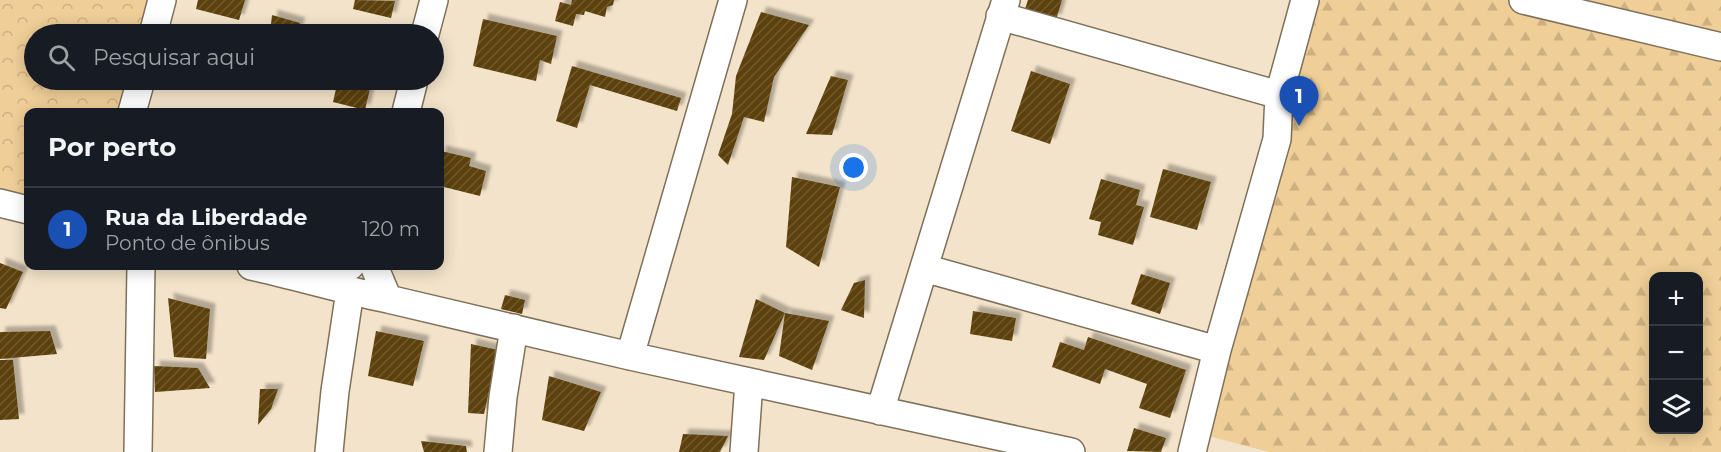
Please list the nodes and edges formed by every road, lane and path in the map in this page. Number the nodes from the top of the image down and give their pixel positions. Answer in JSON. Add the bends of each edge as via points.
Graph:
{"nodes":[{"id":1,"x":162,"y":0,"type":"edge"},
{"id":2,"x":434,"y":0,"type":"edge"},
{"id":3,"x":733,"y":0,"type":"edge"},
{"id":4,"x":1305,"y":0,"type":"edge"},
{"id":5,"x":1523,"y":0,"type":"edge"},
{"id":6,"x":1003,"y":8,"type":"edge"},
{"id":7,"x":1611,"y":10,"type":"edge"},
{"id":8,"x":156,"y":24,"type":"edge"},
{"id":9,"x":428,"y":24,"type":"edge"},
{"id":10,"x":1721,"y":47,"type":"edge"},
{"id":11,"x":138,"y":90,"type":"edge"},
{"id":12,"x":412,"y":90,"type":"edge"},
{"id":13,"x":1279,"y":95,"type":"junction"},
{"id":14,"x":133,"y":108,"type":"edge"},
{"id":15,"x":407,"y":108,"type":"edge"},
{"id":16,"x":0,"y":203,"type":"edge"},
{"id":17,"x":24,"y":209,"type":"edge"},
{"id":18,"x":924,"y":268,"type":"junction"},
{"id":19,"x":141,"y":270,"type":"edge"},
{"id":20,"x":268,"y":270,"type":"edge"},
{"id":21,"x":376,"y":270,"type":"edge"},
{"id":22,"x":350,"y":278,"type":"edge"},
{"id":23,"x":388,"y":299,"type":"junction"},
{"id":24,"x":514,"y":328,"type":"junction"},
{"id":25,"x":1216,"y":350,"type":"junction"},
{"id":26,"x":630,"y":356,"type":"junction"},
{"id":27,"x":749,"y":382,"type":"junction"},
{"id":28,"x":880,"y":411,"type":"junction"},
{"id":29,"x":138,"y":452,"type":"edge"},
{"id":30,"x":329,"y":452,"type":"edge"},
{"id":31,"x":498,"y":452,"type":"edge"},
{"id":32,"x":744,"y":452,"type":"edge"},
{"id":33,"x":1071,"y":452,"type":"edge"},
{"id":34,"x":1192,"y":452,"type":"edge"}],
"edges":[{"from":1,"to":8,"type":"street"},
{"from":2,"to":9,"type":"street"},
{"from":3,"to":26,"type":"street"},
{"from":4,"to":13,"type":"street"},
{"from":5,"to":7,"type":"street"},
{"from":6,"to":13,"type":"street"},
{"from":6,"to":18,"type":"street"},
{"from":7,"to":10,"type":"street"},
{"from":11,"to":14,"type":"street"},
{"from":12,"to":15,"type":"street"},
{"from":13,"to":25,"type":"street","via":[[1277,139]]},
{"from":16,"to":17,"type":"street"},
{"from":18,"to":25,"type":"street"},
{"from":18,"to":28,"type":"street"},
{"from":19,"to":29,"type":"street"},
{"from":20,"to":22,"type":"street","via":[[320,282]]},
{"from":21,"to":23,"type":"street"},
{"from":22,"to":23,"type":"street"},
{"from":22,"to":30,"type":"street"},
{"from":23,"to":24,"type":"street"},
{"from":24,"to":26,"type":"street"},
{"from":24,"to":31,"type":"street"},
{"from":25,"to":34,"type":"street"},
{"from":26,"to":27,"type":"street"},
{"from":27,"to":28,"type":"street"},
{"from":27,"to":32,"type":"street"},
{"from":28,"to":33,"type":"street"}]}
